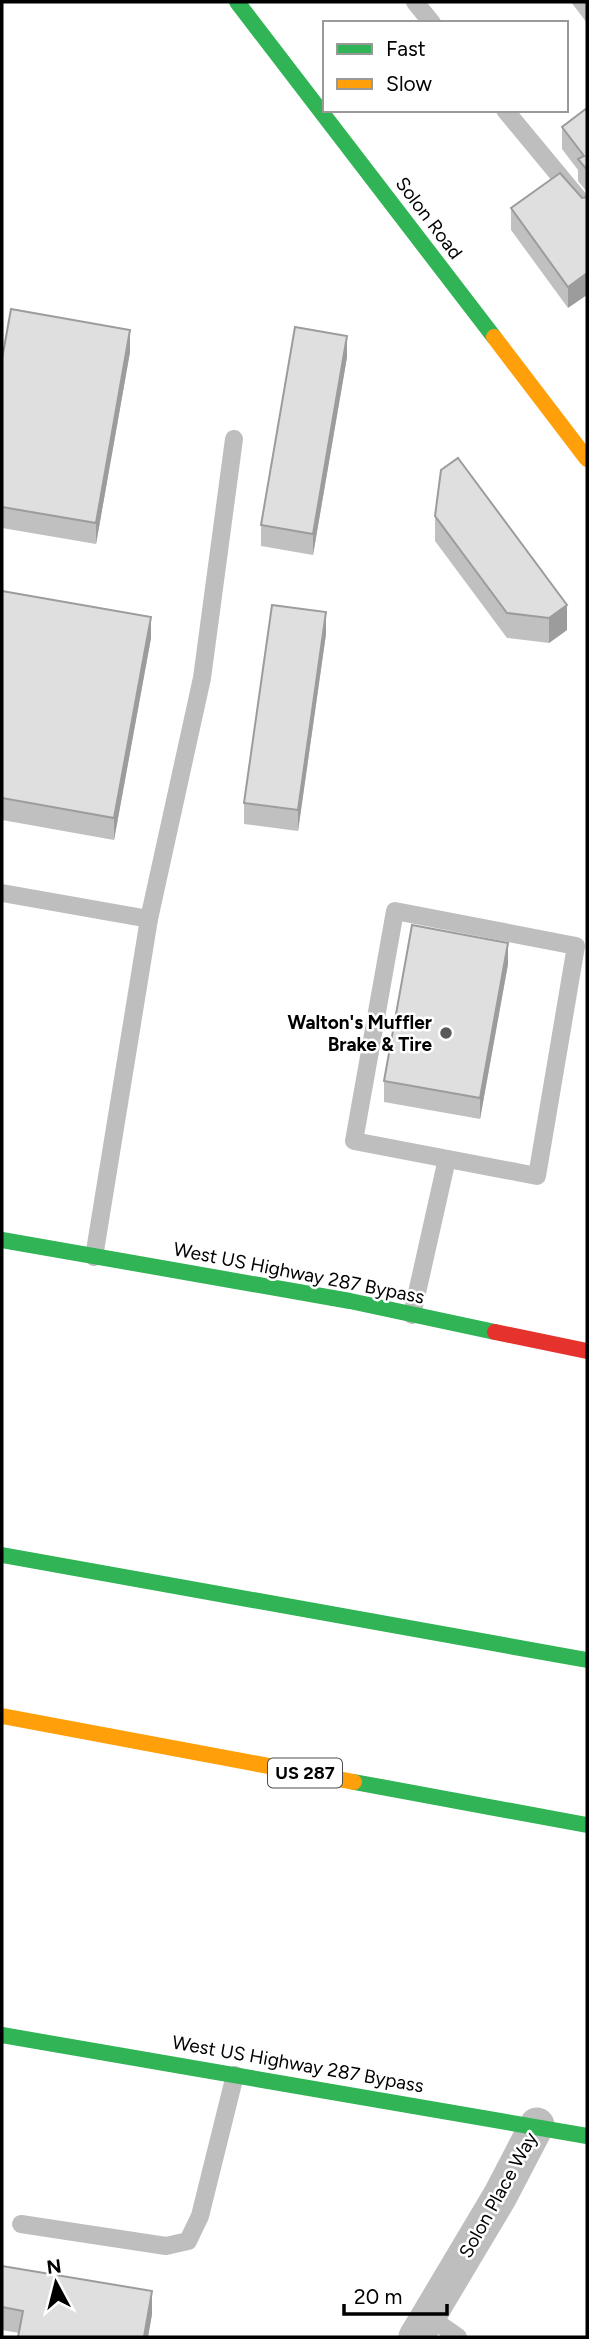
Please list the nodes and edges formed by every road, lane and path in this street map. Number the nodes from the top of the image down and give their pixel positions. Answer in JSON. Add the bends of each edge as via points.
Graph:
{"nodes":[{"id":1,"x":237,"y":2,"type":"edge"},
{"id":2,"x":415,"y":2,"type":"edge"},
{"id":3,"x":430,"y":21,"type":"edge"},
{"id":4,"x":507,"y":112,"type":"edge"},
{"id":5,"x":587,"y":209,"type":"edge"},
{"id":6,"x":234,"y":439,"type":"dead end"},
{"id":7,"x":587,"y":459,"type":"edge"},
{"id":8,"x":2,"y":893,"type":"edge"},
{"id":9,"x":149,"y":919,"type":"junction"},
{"id":10,"x":447,"y":1159,"type":"junction"},
{"id":11,"x":2,"y":1241,"type":"edge"},
{"id":12,"x":94,"y":1257,"type":"junction"},
{"id":13,"x":412,"y":1315,"type":"junction"},
{"id":14,"x":587,"y":1352,"type":"edge"},
{"id":15,"x":2,"y":1555,"type":"edge"},
{"id":16,"x":587,"y":1660,"type":"edge"},
{"id":17,"x":2,"y":1716,"type":"edge"},
{"id":18,"x":587,"y":1825,"type":"edge"},
{"id":19,"x":2,"y":2035,"type":"edge"},
{"id":20,"x":235,"y":2075,"type":"junction"},
{"id":21,"x":537,"y":2125,"type":"junction"},
{"id":22,"x":587,"y":2136,"type":"edge"},
{"id":23,"x":21,"y":2224,"type":"dead end"},
{"id":24,"x":422,"y":2327,"type":"edge"},
{"id":25,"x":458,"y":2337,"type":"edge"}],
"edges":[{"from":1,"to":7,"type":"main road","name":"Solon Road"},
{"from":2,"to":3,"type":"lane"},
{"from":4,"to":5,"type":"lane"},
{"from":6,"to":9,"type":"lane","via":[[202,678]]},
{"from":8,"to":9,"type":"lane"},
{"from":9,"to":12,"type":"lane"},
{"from":10,"to":10,"type":"lane","via":[[354,1141],[395,911],[576,946],[537,1176]]},
{"from":10,"to":13,"type":"lane"},
{"from":11,"to":12,"type":"main road","name":"West US Highway 287 Bypass"},
{"from":12,"to":13,"type":"main road","name":"West US Highway 287 Bypass"},
{"from":13,"to":14,"type":"main road","name":"West US Highway 287 Bypass"},
{"from":15,"to":16,"type":"main road"},
{"from":17,"to":18,"type":"main road","number":"US 287"},
{"from":19,"to":20,"type":"main road","name":"West US Highway 287 Bypass"},
{"from":20,"to":21,"type":"main road","name":"West US Highway 287 Bypass"},
{"from":20,"to":23,"type":"lane","via":[[200,2216],[188,2241],[166,2246]]},
{"from":21,"to":22,"type":"main road","name":"West US Highway 287 Bypass"},
{"from":21,"to":24,"type":"street","name":"Solon Place Way"},
{"from":24,"to":25,"type":"lane"}]}
